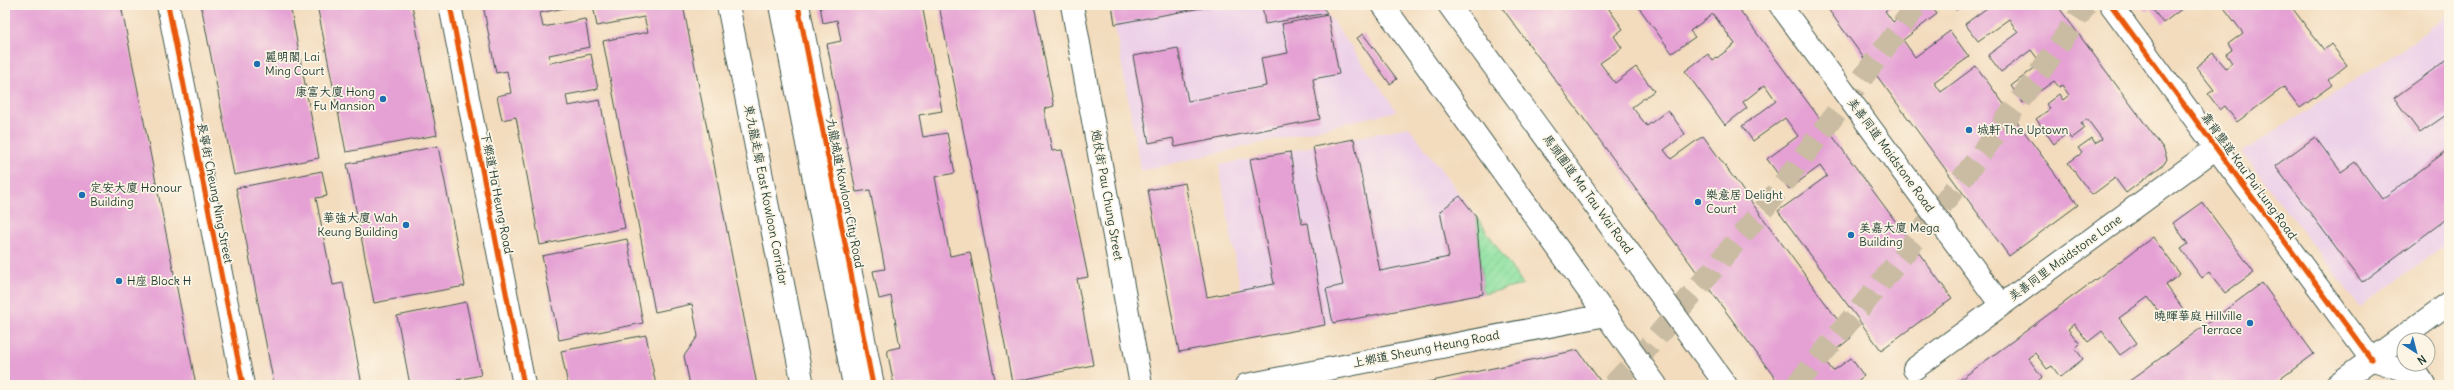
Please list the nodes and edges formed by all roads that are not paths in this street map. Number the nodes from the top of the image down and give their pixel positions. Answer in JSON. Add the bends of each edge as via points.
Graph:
{"nodes":[{"id":1,"x":168,"y":5,"type":"edge"},
{"id":2,"x":450,"y":5,"type":"edge"},
{"id":3,"x":718,"y":5,"type":"edge"},
{"id":4,"x":728,"y":5,"type":"edge"},
{"id":5,"x":780,"y":5,"type":"edge"},
{"id":6,"x":798,"y":5,"type":"edge"},
{"id":7,"x":1072,"y":5,"type":"edge"},
{"id":8,"x":1383,"y":5,"type":"edge"},
{"id":9,"x":1449,"y":5,"type":"edge"},
{"id":10,"x":1780,"y":5,"type":"edge"},
{"id":11,"x":2111,"y":5,"type":"edge"},
{"id":12,"x":2216,"y":148,"type":"junction"},
{"id":13,"x":2449,"y":303,"type":"edge"},
{"id":14,"x":2001,"y":305,"type":"junction"},
{"id":15,"x":1606,"y":315,"type":"junction"},
{"id":16,"x":2371,"y":360,"type":"junction"},
{"id":17,"x":1914,"y":369,"type":"dead end"},
{"id":18,"x":244,"y":385,"type":"edge"},
{"id":19,"x":524,"y":385,"type":"edge"},
{"id":20,"x":792,"y":385,"type":"edge"},
{"id":21,"x":803,"y":385,"type":"edge"},
{"id":22,"x":854,"y":385,"type":"edge"},
{"id":23,"x":873,"y":385,"type":"edge"},
{"id":24,"x":1141,"y":385,"type":"edge"},
{"id":25,"x":1246,"y":385,"type":"edge"},
{"id":26,"x":1656,"y":385,"type":"edge"},
{"id":27,"x":1726,"y":385,"type":"edge"},
{"id":28,"x":2336,"y":385,"type":"edge"},
{"id":29,"x":2425,"y":385,"type":"edge"}],
"edges":[{"from":1,"to":18,"type":"main road","name":"長寧街 Cheung Ning Street"},
{"from":2,"to":19,"type":"main road","name":"下鄉道 Ha Heung Road"},
{"from":3,"to":20,"type":"main road"},
{"from":4,"to":21,"type":"main road","name":"東九龍走廊 East Kowloon Corridor"},
{"from":5,"to":22,"type":"main road"},
{"from":6,"to":23,"type":"main road","name":"九龍城道 Kowloon City Road"},
{"from":7,"to":24,"type":"main road","name":"炮仗街 Pau Chung Street"},
{"from":8,"to":15,"type":"main road"},
{"from":9,"to":27,"type":"main road","name":"馬頭圍道 Ma Tau Wai Road"},
{"from":10,"to":14,"type":"main road","name":"美善同道 Maidstone Road"},
{"from":11,"to":12,"type":"main road","name":"靠背壟道 Kau Pui Lung Road"},
{"from":12,"to":14,"type":"main road","name":"美善同里 Maidstone Lane"},
{"from":12,"to":16,"type":"main road","name":"靠背壟道 Kau Pui Lung Road"},
{"from":13,"to":16,"type":"main road"},
{"from":14,"to":17,"type":"main road","name":"美善同里 Maidstone Lane"},
{"from":15,"to":25,"type":"main road","name":"上鄉道 Sheung Heung Road"},
{"from":15,"to":26,"type":"main road"},
{"from":16,"to":28,"type":"main road"},
{"from":16,"to":29,"type":"main road","via":[[2418,375]]}]}
